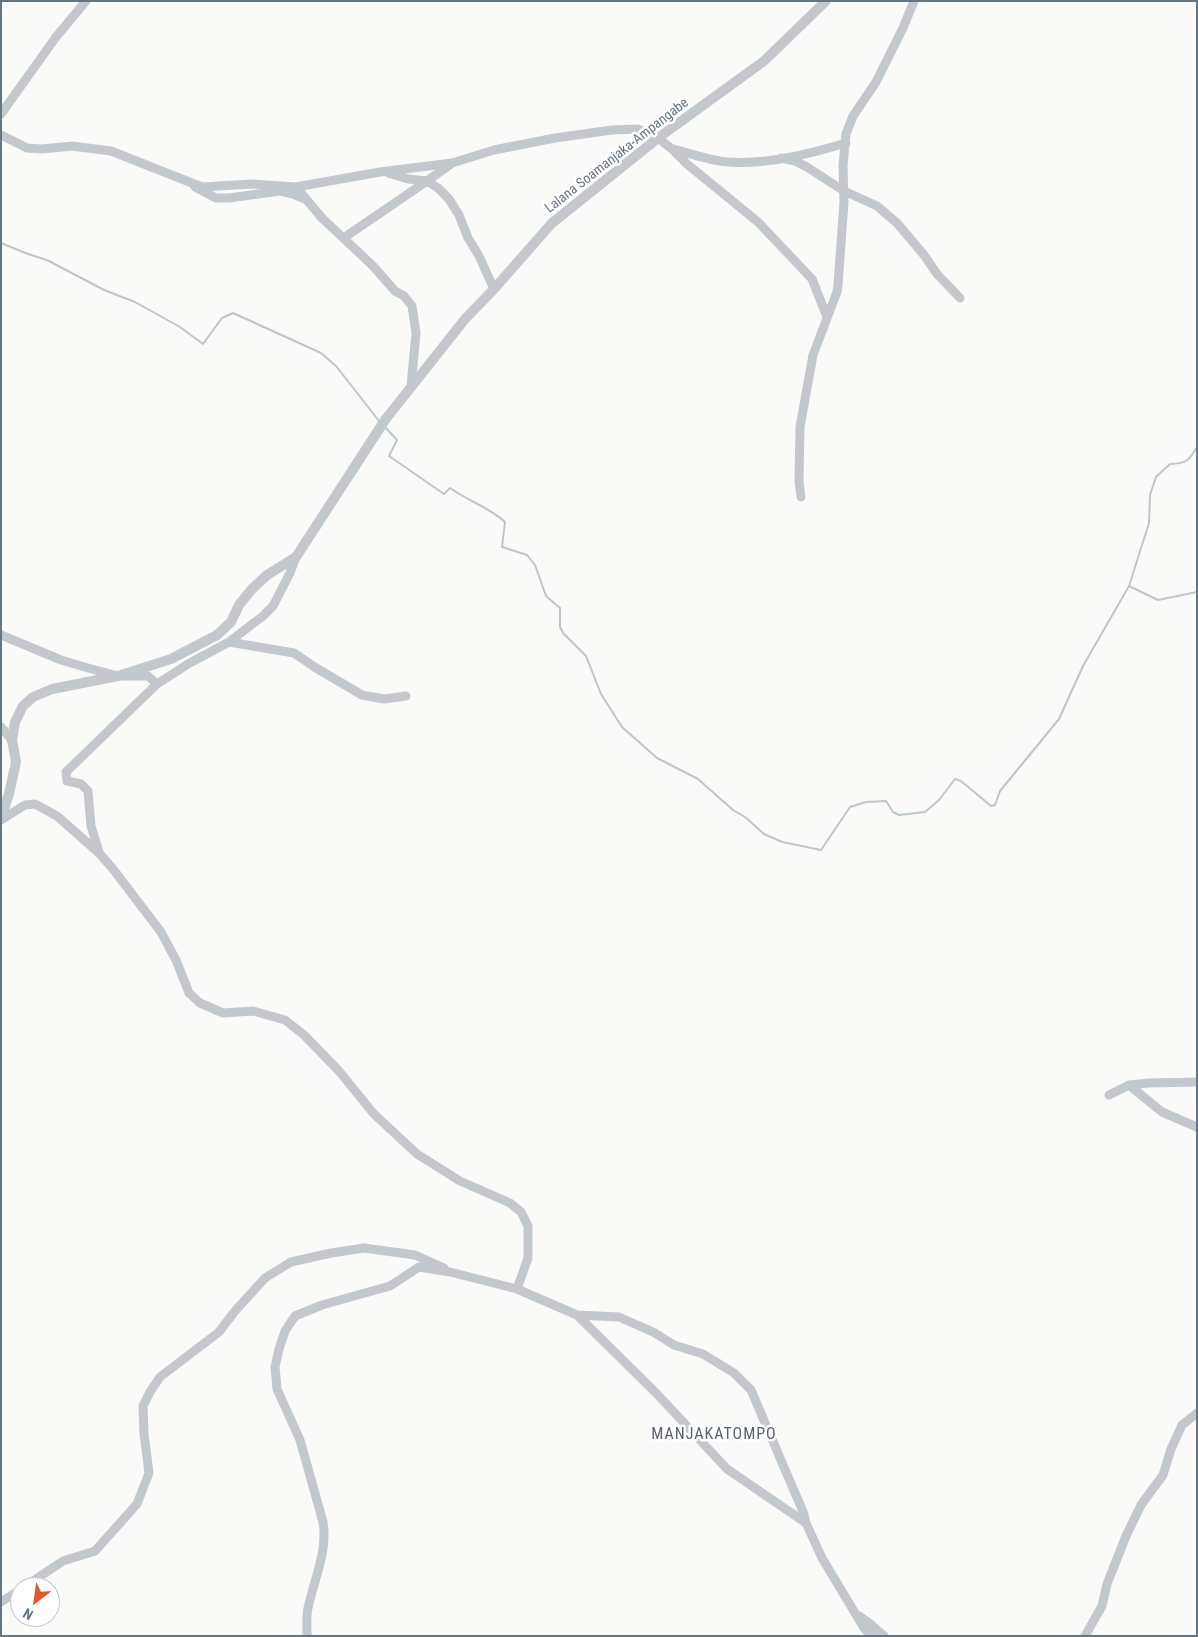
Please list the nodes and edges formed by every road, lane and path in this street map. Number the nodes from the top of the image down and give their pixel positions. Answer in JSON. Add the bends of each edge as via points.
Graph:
{"nodes":[{"id":1,"x":86,"y":1,"type":"edge"},
{"id":2,"x":826,"y":1,"type":"edge"},
{"id":3,"x":914,"y":1,"type":"edge"},
{"id":4,"x":1,"y":114,"type":"edge"},
{"id":5,"x":1,"y":135,"type":"edge"},
{"id":6,"x":658,"y":138,"type":"junction"},
{"id":7,"x":846,"y":144,"type":"junction"},
{"id":8,"x":672,"y":149,"type":"junction"},
{"id":9,"x":781,"y":158,"type":"junction"},
{"id":10,"x":452,"y":163,"type":"junction"},
{"id":11,"x":383,"y":172,"type":"junction"},
{"id":12,"x":184,"y":181,"type":"junction"},
{"id":13,"x":427,"y":181,"type":"junction"},
{"id":14,"x":296,"y":186,"type":"junction"},
{"id":15,"x":844,"y":191,"type":"junction"},
{"id":16,"x":306,"y":200,"type":"junction"},
{"id":17,"x":345,"y":237,"type":"junction"},
{"id":18,"x":494,"y":289,"type":"junction"},
{"id":19,"x":960,"y":298,"type":"dead end"},
{"id":20,"x":827,"y":317,"type":"junction"},
{"id":21,"x":411,"y":386,"type":"junction"},
{"id":22,"x":801,"y":497,"type":"dead end"},
{"id":23,"x":296,"y":557,"type":"junction"},
{"id":24,"x":1,"y":635,"type":"edge"},
{"id":25,"x":229,"y":642,"type":"junction"},
{"id":26,"x":118,"y":676,"type":"junction"},
{"id":27,"x":157,"y":684,"type":"junction"},
{"id":28,"x":406,"y":696,"type":"dead end"},
{"id":29,"x":1,"y":726,"type":"edge"},
{"id":30,"x":12,"y":740,"type":"junction"},
{"id":31,"x":1,"y":818,"type":"edge"},
{"id":32,"x":99,"y":853,"type":"junction"},
{"id":33,"x":1197,"y":1082,"type":"edge"},
{"id":34,"x":1129,"y":1085,"type":"junction"},
{"id":35,"x":1109,"y":1095,"type":"dead end"},
{"id":36,"x":1197,"y":1127,"type":"edge"},
{"id":37,"x":450,"y":1272,"type":"junction"},
{"id":38,"x":517,"y":1289,"type":"junction"},
{"id":39,"x":577,"y":1315,"type":"junction"},
{"id":40,"x":1197,"y":1413,"type":"edge"},
{"id":41,"x":806,"y":1523,"type":"junction"},
{"id":42,"x":39,"y":1577,"type":"edge"},
{"id":43,"x":856,"y":1614,"type":"junction"},
{"id":44,"x":307,"y":1636,"type":"edge"},
{"id":45,"x":872,"y":1636,"type":"edge"},
{"id":46,"x":884,"y":1636,"type":"edge"},
{"id":47,"x":1085,"y":1636,"type":"edge"}],
"edges":[{"from":1,"to":4,"type":"street"},
{"from":2,"to":6,"type":"street","name":"Lalana Soamanjaka-Ampangabe","via":[[764,61]]},
{"from":3,"to":7,"type":"street","via":[[876,82],[853,116]]},
{"from":5,"to":12,"type":"street","via":[[27,148],[72,146],[111,151]]},
{"from":6,"to":8,"type":"street"},
{"from":6,"to":10,"type":"street","via":[[638,129],[612,130],[494,150]]},
{"from":6,"to":18,"type":"street","name":"Lalana Soamanjaka-Ampangabe","via":[[552,223]]},
{"from":7,"to":9,"type":"street"},
{"from":7,"to":15,"type":"street"},
{"from":8,"to":9,"type":"street","via":[[727,162]]},
{"from":8,"to":20,"type":"street","via":[[758,222],[812,279]]},
{"from":9,"to":15,"type":"street","via":[[808,167]]},
{"from":10,"to":11,"type":"street"},
{"from":10,"to":13,"type":"street"},
{"from":11,"to":13,"type":"street"},
{"from":11,"to":14,"type":"street"},
{"from":12,"to":14,"type":"street","via":[[202,187]]},
{"from":12,"to":16,"type":"street","via":[[216,198],[280,191]]},
{"from":13,"to":17,"type":"street"},
{"from":13,"to":18,"type":"street","via":[[450,199]]},
{"from":14,"to":16,"type":"street"},
{"from":15,"to":19,"type":"street","via":[[877,206],[897,222]]},
{"from":15,"to":20,"type":"street","via":[[837,292]]},
{"from":16,"to":17,"type":"street"},
{"from":17,"to":21,"type":"street","via":[[412,306],[416,333]]},
{"from":18,"to":21,"type":"street","name":"Lalana Soamanjaka-Ampangabe","via":[[465,319]]},
{"from":20,"to":22,"type":"street","via":[[813,355],[800,427]]},
{"from":21,"to":23,"type":"street","name":"Lalana Soamanjaka-Ampangabe","via":[[383,423]]},
{"from":23,"to":25,"type":"street","via":[[273,606]]},
{"from":23,"to":26,"type":"street","via":[[252,589],[231,622],[217,635],[171,659]]},
{"from":24,"to":26,"type":"street","via":[[61,660]]},
{"from":25,"to":27,"type":"street"},
{"from":25,"to":28,"type":"street","via":[[294,653],[362,695],[384,699]]},
{"from":26,"to":27,"type":"street","via":[[148,676]]},
{"from":26,"to":30,"type":"street","via":[[52,689],[33,697],[23,706],[15,722]]},
{"from":27,"to":32,"type":"street","via":[[66,772],[67,781],[81,784],[88,791],[91,826]]},
{"from":29,"to":30,"type":"street"},
{"from":30,"to":31,"type":"street","via":[[16,762]]},
{"from":31,"to":32,"type":"street","via":[[25,805],[35,804],[57,816]]},
{"from":32,"to":38,"type":"street","via":[[161,932],[189,993],[200,1003],[224,1013],[253,1011],[284,1020],[304,1035],[374,1114],[417,1154],[460,1181],[510,1202],[521,1212],[528,1226],[528,1258]]},
{"from":33,"to":34,"type":"street"},
{"from":34,"to":35,"type":"street"},
{"from":34,"to":36,"type":"street","via":[[1162,1112]]},
{"from":37,"to":38,"type":"street"},
{"from":37,"to":42,"type":"street","via":[[415,1255],[364,1248],[291,1262],[265,1278],[219,1332],[160,1377],[150,1392],[143,1406],[149,1473],[137,1504],[94,1550],[63,1561]]},
{"from":37,"to":44,"type":"street","via":[[419,1267],[390,1286],[295,1316],[285,1331],[275,1367],[277,1389],[300,1440],[325,1535],[307,1610]]},
{"from":38,"to":39,"type":"street"},
{"from":39,"to":41,"type":"street","via":[[727,1469]]},
{"from":39,"to":41,"type":"street","via":[[619,1317],[653,1332],[674,1346],[703,1354],[734,1373],[751,1390]]},
{"from":40,"to":47,"type":"street","via":[[1182,1426],[1163,1474],[1141,1505],[1107,1584],[1102,1606]]},
{"from":41,"to":43,"type":"street","via":[[822,1558]]},
{"from":43,"to":45,"type":"street"},
{"from":43,"to":46,"type":"street"}]}
